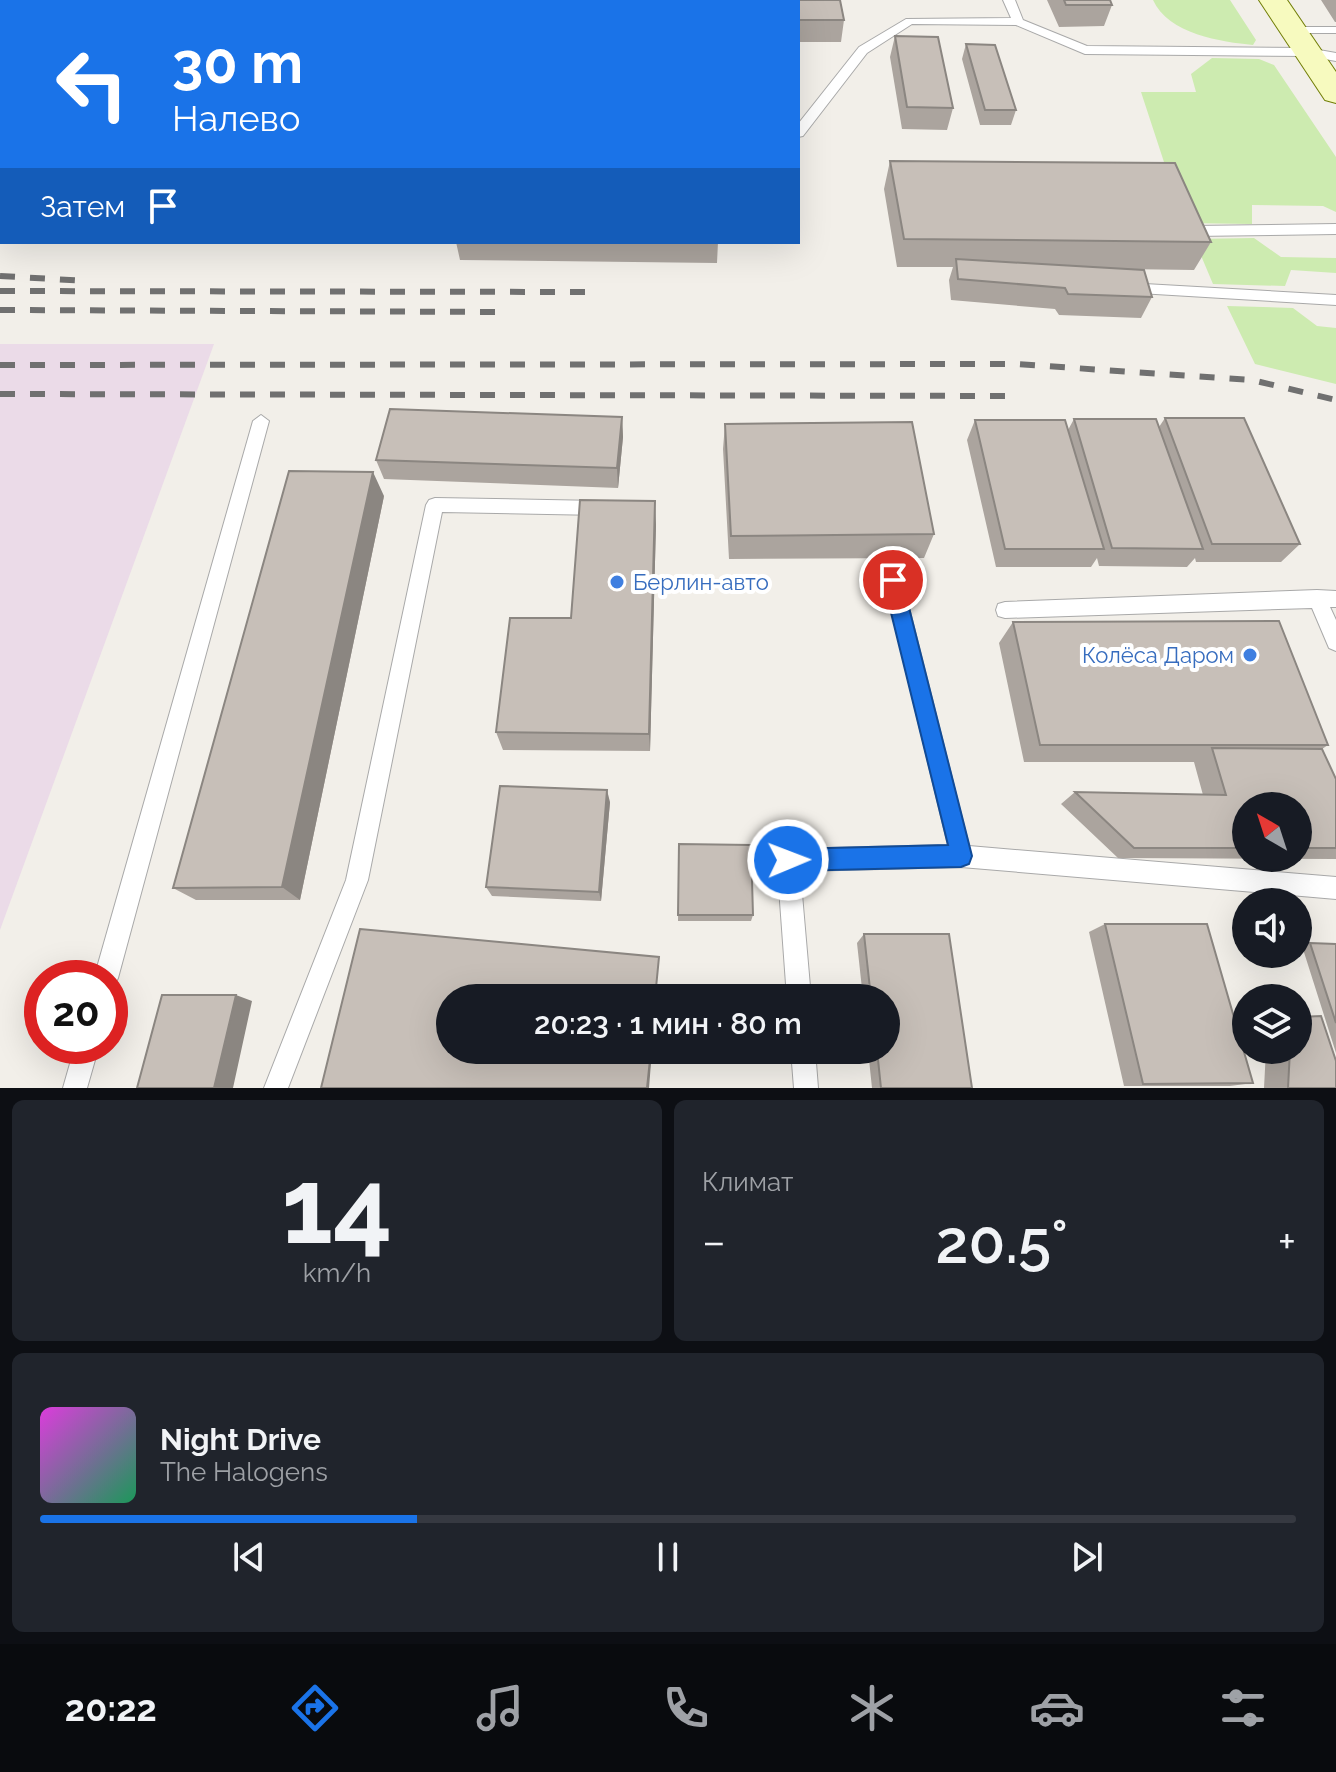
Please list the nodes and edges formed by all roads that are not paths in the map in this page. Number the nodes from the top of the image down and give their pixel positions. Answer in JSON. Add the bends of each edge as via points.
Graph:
{"nodes":[{"id":1,"x":1009,"y":0,"type":"edge"},
{"id":2,"x":1273,"y":0,"type":"edge"},
{"id":3,"x":1018,"y":22,"type":"junction"},
{"id":4,"x":1336,"y":30,"type":"edge"},
{"id":5,"x":1312,"y":46,"type":"edge"},
{"id":6,"x":1336,"y":94,"type":"edge"},
{"id":7,"x":800,"y":130,"type":"edge"},
{"id":8,"x":1336,"y":229,"type":"edge"},
{"id":9,"x":1193,"y":231,"type":"edge"},
{"id":10,"x":1118,"y":287,"type":"edge"},
{"id":11,"x":1336,"y":300,"type":"edge"},
{"id":12,"x":261,"y":421,"type":"dead end"},
{"id":13,"x":600,"y":508,"type":"edge"},
{"id":14,"x":893,"y":580,"type":"dead end"},
{"id":15,"x":1326,"y":598,"type":"edge"},
{"id":16,"x":1005,"y":610,"type":"dead end"},
{"id":17,"x":1336,"y":642,"type":"edge"},
{"id":18,"x":961,"y":856,"type":"junction"},
{"id":19,"x":1336,"y":888,"type":"edge"},
{"id":20,"x":111,"y":960,"type":"edge"},
{"id":21,"x":798,"y":984,"type":"edge"},
{"id":22,"x":82,"y":1064,"type":"edge"},
{"id":23,"x":804,"y":1064,"type":"edge"},
{"id":24,"x":75,"y":1088,"type":"edge"},
{"id":25,"x":276,"y":1088,"type":"edge"},
{"id":26,"x":806,"y":1088,"type":"edge"}],
"edges":[{"from":1,"to":3,"type":"lane"},
{"from":2,"to":5,"type":"main road"},
{"from":3,"to":5,"type":"lane","via":[[1085,50]]},
{"from":3,"to":7,"type":"lane","via":[[910,21],[863,50]]},
{"from":4,"to":5,"type":"lane"},
{"from":5,"to":6,"type":"main road"},
{"from":8,"to":9,"type":"lane"},
{"from":10,"to":11,"type":"lane"},
{"from":12,"to":20,"type":"lane"},
{"from":13,"to":25,"type":"lane","via":[[435,505],[357,880]]},
{"from":14,"to":18,"type":"lane"},
{"from":15,"to":16,"type":"lane"},
{"from":15,"to":17,"type":"lane"},
{"from":18,"to":19,"type":"lane"},
{"from":18,"to":21,"type":"lane","via":[[788,860]]},
{"from":22,"to":24,"type":"lane"},
{"from":23,"to":26,"type":"lane"}]}
